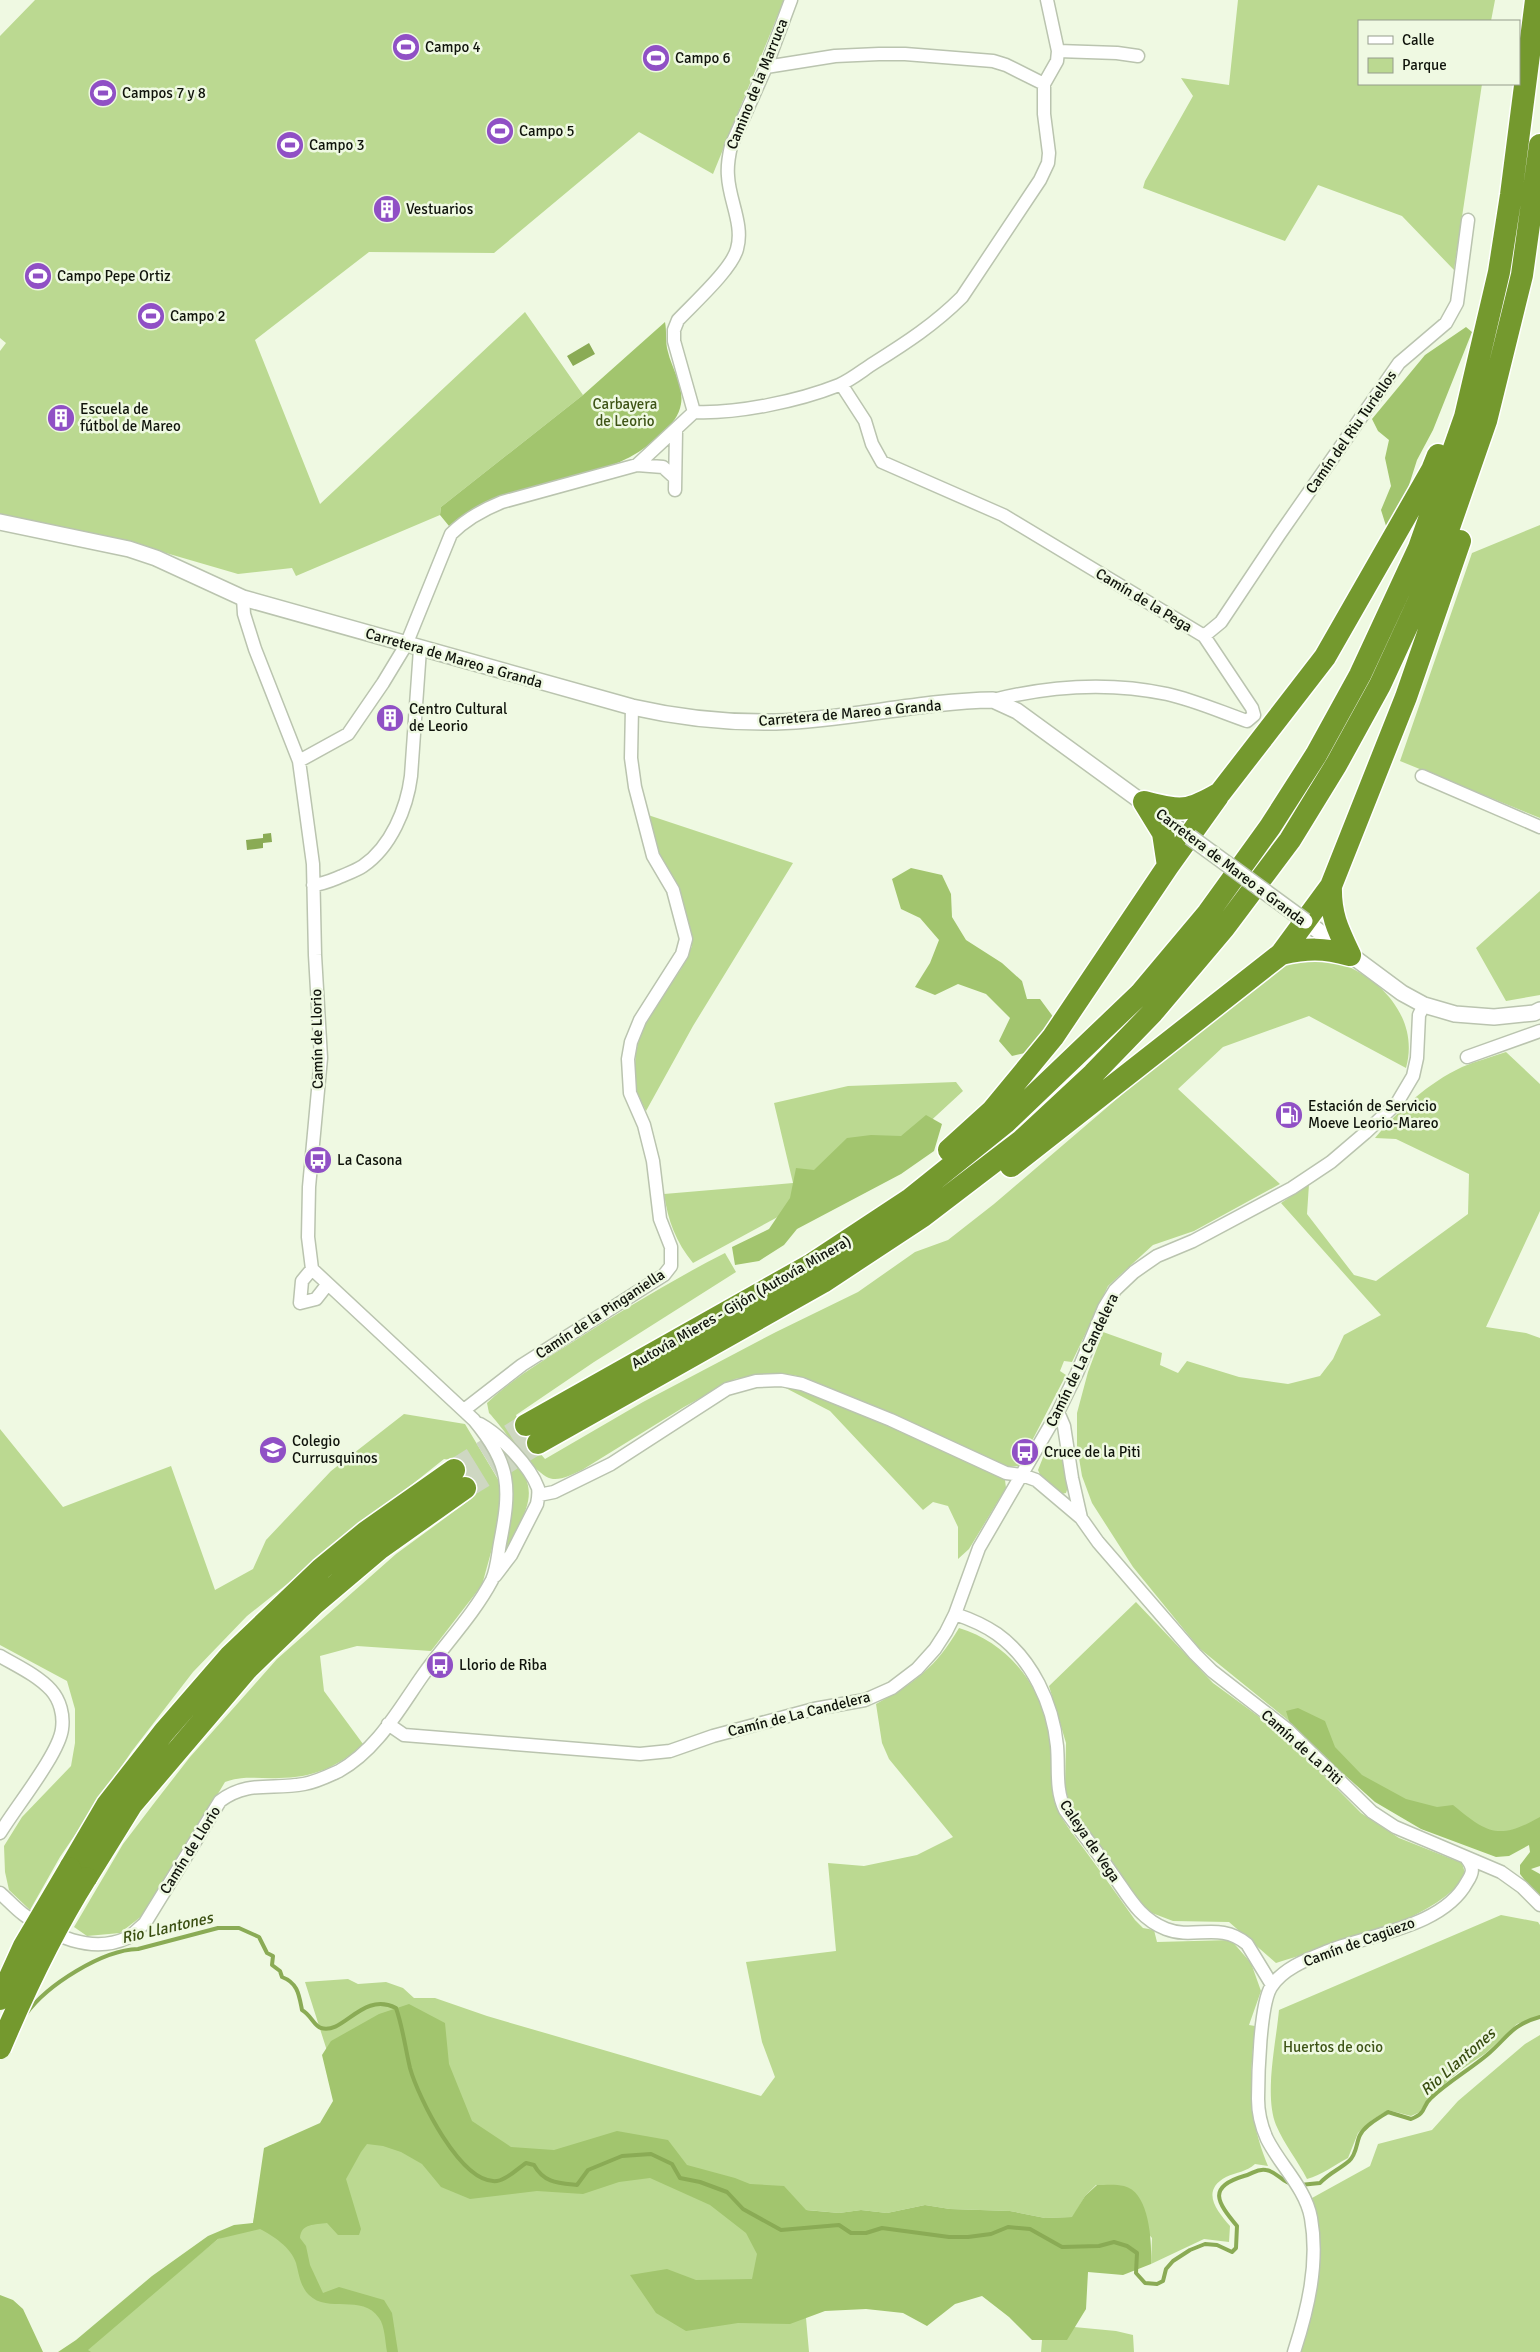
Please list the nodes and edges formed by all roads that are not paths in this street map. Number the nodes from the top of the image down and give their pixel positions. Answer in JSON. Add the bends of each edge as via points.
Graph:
{"nodes":[{"id":1,"x":791,"y":0,"type":"edge"},
{"id":2,"x":1047,"y":0,"type":"edge"},
{"id":3,"x":1536,"y":0,"type":"edge"},
{"id":4,"x":1058,"y":51,"type":"junction"},
{"id":5,"x":1138,"y":56,"type":"dead end"},
{"id":6,"x":766,"y":67,"type":"junction"},
{"id":7,"x":1044,"y":84,"type":"junction"},
{"id":8,"x":1540,"y":145,"type":"edge"},
{"id":9,"x":1468,"y":220,"type":"dead end"},
{"id":10,"x":1499,"y":272,"type":"junction"},
{"id":11,"x":1522,"y":275,"type":"junction"},
{"id":12,"x":840,"y":384,"type":"junction"},
{"id":13,"x":694,"y":412,"type":"junction"},
{"id":14,"x":676,"y":431,"type":"junction"},
{"id":15,"x":637,"y":465,"type":"junction"},
{"id":16,"x":0,"y":522,"type":"edge"},
{"id":17,"x":243,"y":598,"type":"junction"},
{"id":18,"x":1204,"y":636,"type":"junction"},
{"id":19,"x":413,"y":647,"type":"junction"},
{"id":20,"x":1005,"y":703,"type":"junction"},
{"id":21,"x":632,"y":707,"type":"junction"},
{"id":22,"x":299,"y":761,"type":"junction"},
{"id":23,"x":1422,"y":776,"type":"dead end"},
{"id":24,"x":1220,"y":793,"type":"junction"},
{"id":25,"x":1144,"y":802,"type":"junction"},
{"id":26,"x":1540,"y":827,"type":"edge"},
{"id":27,"x":1190,"y":837,"type":"junction"},
{"id":28,"x":1168,"y":866,"type":"junction"},
{"id":29,"x":313,"y":885,"type":"junction"},
{"id":30,"x":1331,"y":886,"type":"junction"},
{"id":31,"x":1305,"y":921,"type":"junction"},
{"id":32,"x":1281,"y":954,"type":"junction"},
{"id":33,"x":1350,"y":955,"type":"junction"},
{"id":34,"x":1424,"y":1005,"type":"junction"},
{"id":35,"x":1540,"y":1010,"type":"edge"},
{"id":36,"x":1540,"y":1031,"type":"edge"},
{"id":37,"x":1467,"y":1057,"type":"dead end"},
{"id":38,"x":312,"y":1269,"type":"junction"},
{"id":39,"x":817,"y":1273,"type":"junction"},
{"id":40,"x":327,"y":1285,"type":"junction"},
{"id":41,"x":464,"y":1410,"type":"junction"},
{"id":42,"x":1058,"y":1412,"type":"junction"},
{"id":43,"x":474,"y":1420,"type":"junction"},
{"id":44,"x":532,"y":1434,"type":"tunnel mouth"},
{"id":45,"x":1022,"y":1475,"type":"junction"},
{"id":46,"x":460,"y":1479,"type":"tunnel mouth"},
{"id":47,"x":539,"y":1495,"type":"junction"},
{"id":48,"x":1081,"y":1518,"type":"junction"},
{"id":49,"x":493,"y":1578,"type":"junction"},
{"id":50,"x":956,"y":1614,"type":"junction"},
{"id":51,"x":0,"y":1656,"type":"edge"},
{"id":52,"x":388,"y":1724,"type":"junction"},
{"id":53,"x":0,"y":1833,"type":"edge"},
{"id":54,"x":1467,"y":1859,"type":"junction"},
{"id":55,"x":78,"y":1873,"type":"junction"},
{"id":56,"x":0,"y":1894,"type":"edge"},
{"id":57,"x":1540,"y":1905,"type":"edge"},
{"id":58,"x":1272,"y":1985,"type":"junction"},
{"id":59,"x":0,"y":1999,"type":"edge"},
{"id":60,"x":0,"y":2048,"type":"edge"},
{"id":61,"x":1294,"y":2352,"type":"edge"}],
"edges":[{"from":1,"to":6,"type":"street","name":"Camino de la Marruca"},
{"from":2,"to":4,"type":"street"},
{"from":3,"to":10,"type":"highway","name":"Autovía Mieres - Gijón (Autovía Minera)"},
{"from":4,"to":5,"type":"street","via":[[1117,52]]},
{"from":4,"to":7,"type":"street","via":[[1057,62]]},
{"from":6,"to":7,"type":"street","via":[[835,56],[905,54],[993,61],[1006,64]]},
{"from":6,"to":13,"type":"street","name":"Camino de la Marruca","via":[[728,156],[728,177],[739,237],[737,251],[726,268],[678,320],[674,330],[677,353]]},
{"from":7,"to":12,"type":"street","via":[[1048,163],[962,297],[926,330]]},
{"from":8,"to":11,"type":"highway","name":"Autovía Mieres - Gijón (Autovía Minera)"},
{"from":9,"to":18,"type":"street","name":"Camín del Riu Turiellos","via":[[1457,303],[1446,322],[1400,364],[1221,622]]},
{"from":10,"to":24,"type":"highway","via":[[1454,413],[1432,470],[1325,657]]},
{"from":10,"to":39,"type":"highway","name":"Autovía Mieres - Gijón (Autovía Minera)","via":[[1465,417],[1419,548],[1360,675],[1316,755],[1270,827],[1208,913],[1140,994],[1005,1123]]},
{"from":11,"to":30,"type":"highway","via":[[1513,357],[1496,425],[1436,616]]},
{"from":11,"to":39,"type":"highway","name":"Autovía Mieres - Gijón (Autovía Minera)","via":[[1486,421],[1438,560],[1380,685],[1290,840],[1212,942],[1153,1012],[1093,1074],[1020,1140],[931,1210]]},
{"from":12,"to":13,"type":"street","via":[[796,398],[720,414]]},
{"from":12,"to":18,"type":"street","name":"Camín de la Pega","via":[[865,421],[882,462],[1003,515]]},
{"from":13,"to":14,"type":"street"},
{"from":14,"to":15,"type":"street"},
{"from":14,"to":15,"type":"street","via":[[675,484],[664,467]]},
{"from":15,"to":19,"type":"street","via":[[502,502],[461,524],[452,534]]},
{"from":16,"to":17,"type":"street","name":"Carretera de Mareo a Granda","via":[[129,549]]},
{"from":17,"to":19,"type":"street","name":"Carretera de Mareo a Granda"},
{"from":17,"to":22,"type":"street","name":"Camín de Llorio","via":[[244,614],[255,649]]},
{"from":18,"to":20,"type":"street","name":"Camín de la Pega","via":[[1252,708],[1254,715],[1247,721],[1169,695],[1130,688],[1040,690],[1025,701]]},
{"from":19,"to":21,"type":"street","name":"Carretera de Mareo a Granda"},
{"from":19,"to":22,"type":"street","via":[[348,734]]},
{"from":19,"to":29,"type":"street","via":[[411,776],[404,808],[388,840],[362,868]]},
{"from":20,"to":21,"type":"street","name":"Carretera de Mareo a Granda","via":[[778,722],[719,722]]},
{"from":20,"to":25,"type":"street","name":"Carretera de Mareo a Granda"},
{"from":21,"to":41,"type":"street","name":"Camín de la Pinganiella","via":[[634,788],[654,856],[673,890],[686,939],[682,954],[640,1020],[628,1059],[630,1093],[644,1125],[654,1162],[660,1220],[671,1247],[670,1266],[664,1275],[522,1365]]},
{"from":22,"to":29,"type":"street","name":"Camín de Llorio"},
{"from":23,"to":26,"type":"street"},
{"from":24,"to":25,"type":"highway","via":[[1196,807],[1174,809]]},
{"from":24,"to":27,"type":"highway"},
{"from":25,"to":27,"type":"street","name":"Carretera de Mareo a Granda"},
{"from":25,"to":28,"type":"highway","via":[[1163,833]]},
{"from":27,"to":28,"type":"highway"},
{"from":27,"to":31,"type":"street","name":"Carretera de Mareo a Granda","bridge":true},
{"from":28,"to":39,"type":"highway","via":[[1053,1037],[992,1111]]},
{"from":29,"to":38,"type":"street","name":"Camín de Llorio","via":[[321,1058],[309,1187],[308,1237]]},
{"from":30,"to":31,"type":"highway"},
{"from":30,"to":33,"type":"highway","via":[[1330,907]]},
{"from":31,"to":32,"type":"highway"},
{"from":31,"to":33,"type":"street","name":"Carretera de Mareo a Granda"},
{"from":32,"to":33,"type":"highway","via":[[1324,949]]},
{"from":32,"to":39,"type":"highway","via":[[1029,1153],[928,1225]]},
{"from":33,"to":34,"type":"street","name":"Carretera de Mareo a Granda"},
{"from":34,"to":35,"type":"street","name":"Carretera de Mareo a Granda","via":[[1455,1014],[1494,1017]]},
{"from":34,"to":42,"type":"street","name":"Camín de La Candelera","via":[[1419,1014],[1413,1076],[1396,1102],[1331,1162],[1292,1188],[1193,1241],[1157,1256],[1134,1272],[1115,1290],[1104,1308]]},
{"from":36,"to":37,"type":"street"},
{"from":38,"to":40,"type":"street","name":"Camín de Llorio"},
{"from":38,"to":40,"type":"street","via":[[302,1281],[300,1303],[316,1299]]},
{"from":39,"to":44,"type":"highway","name":"Autovía Mieres - Gijón (Autovía Minera)"},
{"from":40,"to":41,"type":"street","name":"Camín de Llorio"},
{"from":41,"to":43,"type":"street","name":"Camín de Llorio"},
{"from":42,"to":45,"type":"street","name":"Camín de La Candelera"},
{"from":42,"to":48,"type":"street","name":"Camín de La Piti","via":[[1064,1426]]},
{"from":43,"to":47,"type":"street","name":"Camín de Llorio","via":[[496,1433],[523,1464],[538,1487]]},
{"from":43,"to":49,"type":"street","name":"Camín de Llorio","via":[[489,1438],[506,1473],[508,1503]]},
{"from":45,"to":47,"type":"street","via":[[1006,1473],[891,1420],[802,1384],[781,1380],[756,1381],[727,1389],[611,1464],[554,1492]]},
{"from":45,"to":48,"type":"street","name":"Camín de La Piti","via":[[1036,1480]]},
{"from":45,"to":50,"type":"street","name":"Camín de La Candelera","via":[[979,1548]]},
{"from":46,"to":55,"type":"highway","via":[[314,1604],[248,1668]]},
{"from":47,"to":49,"type":"street","name":"Camín de Llorio","via":[[511,1555]]},
{"from":48,"to":54,"type":"street","name":"Camín de La Piti","via":[[1098,1542],[1212,1671],[1288,1730],[1372,1812],[1395,1827]]},
{"from":49,"to":52,"type":"street","name":"Camín de Llorio","via":[[466,1620],[432,1661]]},
{"from":50,"to":52,"type":"street","name":"Camín de La Candelera","via":[[935,1650],[892,1688],[866,1700],[814,1709],[670,1751],[640,1754],[404,1735]]},
{"from":50,"to":58,"type":"street","name":"Caleya de Vega","via":[[997,1634],[1016,1651],[1035,1676],[1056,1736],[1060,1800],[1130,1902],[1140,1913],[1167,1930],[1229,1933],[1241,1939]]},
{"from":51,"to":53,"type":"street","via":[[51,1690],[62,1714],[62,1728],[54,1751]]},
{"from":52,"to":56,"type":"street","name":"Camín de Llorio","via":[[358,1757],[324,1778],[304,1784],[232,1791],[220,1801],[145,1924],[128,1937],[109,1943],[70,1940],[46,1930]]},
{"from":54,"to":57,"type":"street","name":"Camín de La Piti","via":[[1500,1872]]},
{"from":54,"to":58,"type":"street","name":"Camín de Cagüezo","via":[[1472,1866],[1472,1874],[1464,1888],[1429,1916],[1387,1934],[1350,1943],[1311,1958],[1284,1973]]},
{"from":55,"to":59,"type":"highway","bridge":true,"via":[[24,1946]]},
{"from":55,"to":60,"type":"highway","bridge":true},
{"from":58,"to":61,"type":"street","via":[[1264,2016],[1258,2100],[1261,2122],[1267,2139],[1301,2193],[1312,2219],[1312,2268],[1305,2317]]}]}
